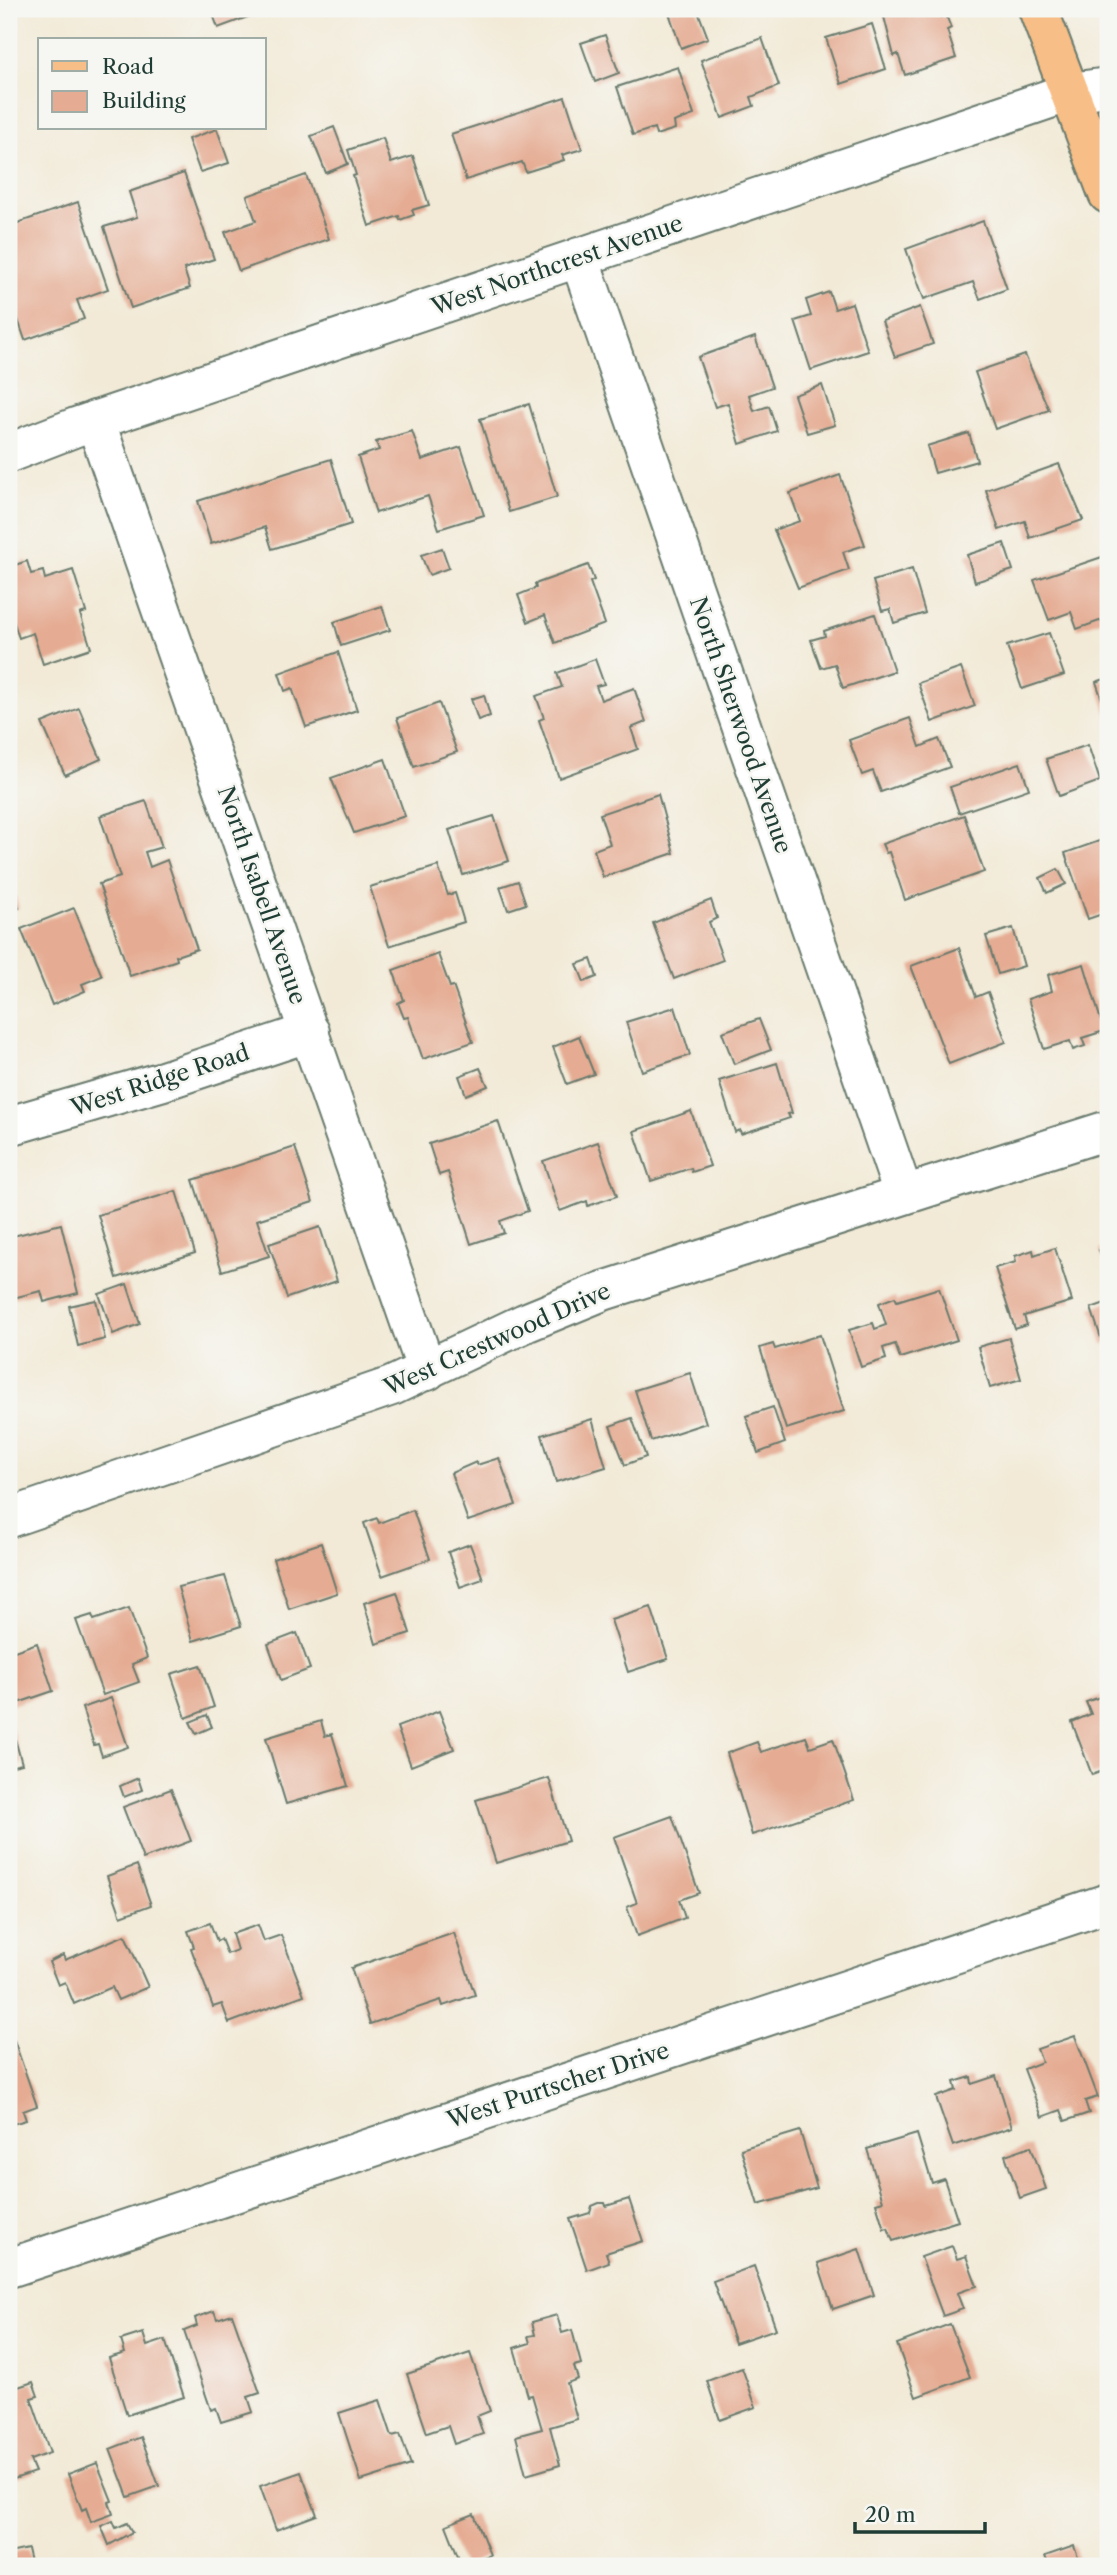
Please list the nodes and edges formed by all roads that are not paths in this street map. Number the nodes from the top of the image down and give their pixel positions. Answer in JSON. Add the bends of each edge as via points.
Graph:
{"nodes":[{"id":1,"x":1038,"y":9,"type":"edge"},
{"id":2,"x":1108,"y":86,"type":"edge"},
{"id":3,"x":1070,"y":92,"type":"junction"},
{"id":4,"x":1108,"y":194,"type":"edge"},
{"id":5,"x":579,"y":257,"type":"junction"},
{"id":6,"x":95,"y":421,"type":"junction"},
{"id":7,"x":9,"y":453,"type":"edge"},
{"id":8,"x":310,"y":1032,"type":"junction"},
{"id":9,"x":9,"y":1126,"type":"edge"},
{"id":10,"x":1108,"y":1130,"type":"edge"},
{"id":11,"x":904,"y":1194,"type":"junction"},
{"id":12,"x":427,"y":1371,"type":"junction"},
{"id":13,"x":9,"y":1518,"type":"edge"},
{"id":14,"x":1108,"y":1903,"type":"edge"},
{"id":15,"x":9,"y":2268,"type":"edge"}],
"edges":[{"from":1,"to":3,"type":"main road"},
{"from":2,"to":3,"type":"street","name":"West Northcrest Avenue"},
{"from":3,"to":4,"type":"main road"},
{"from":3,"to":5,"type":"street","name":"West Northcrest Avenue"},
{"from":5,"to":6,"type":"street","name":"West Northcrest Avenue"},
{"from":5,"to":11,"type":"street","name":"North Sherwood Avenue"},
{"from":6,"to":7,"type":"street","name":"West Northcrest Avenue"},
{"from":6,"to":8,"type":"street","name":"North Isabell Avenue"},
{"from":8,"to":9,"type":"street","name":"West Ridge Road"},
{"from":8,"to":12,"type":"street","name":"North Isabell Avenue"},
{"from":10,"to":11,"type":"street","name":"West Crestwood Drive"},
{"from":11,"to":12,"type":"street","name":"West Crestwood Drive","via":[[603,1290]]},
{"from":12,"to":13,"type":"street","name":"West Crestwood Drive","via":[[333,1408]]},
{"from":14,"to":15,"type":"street","name":"West Purtscher Drive"}]}
